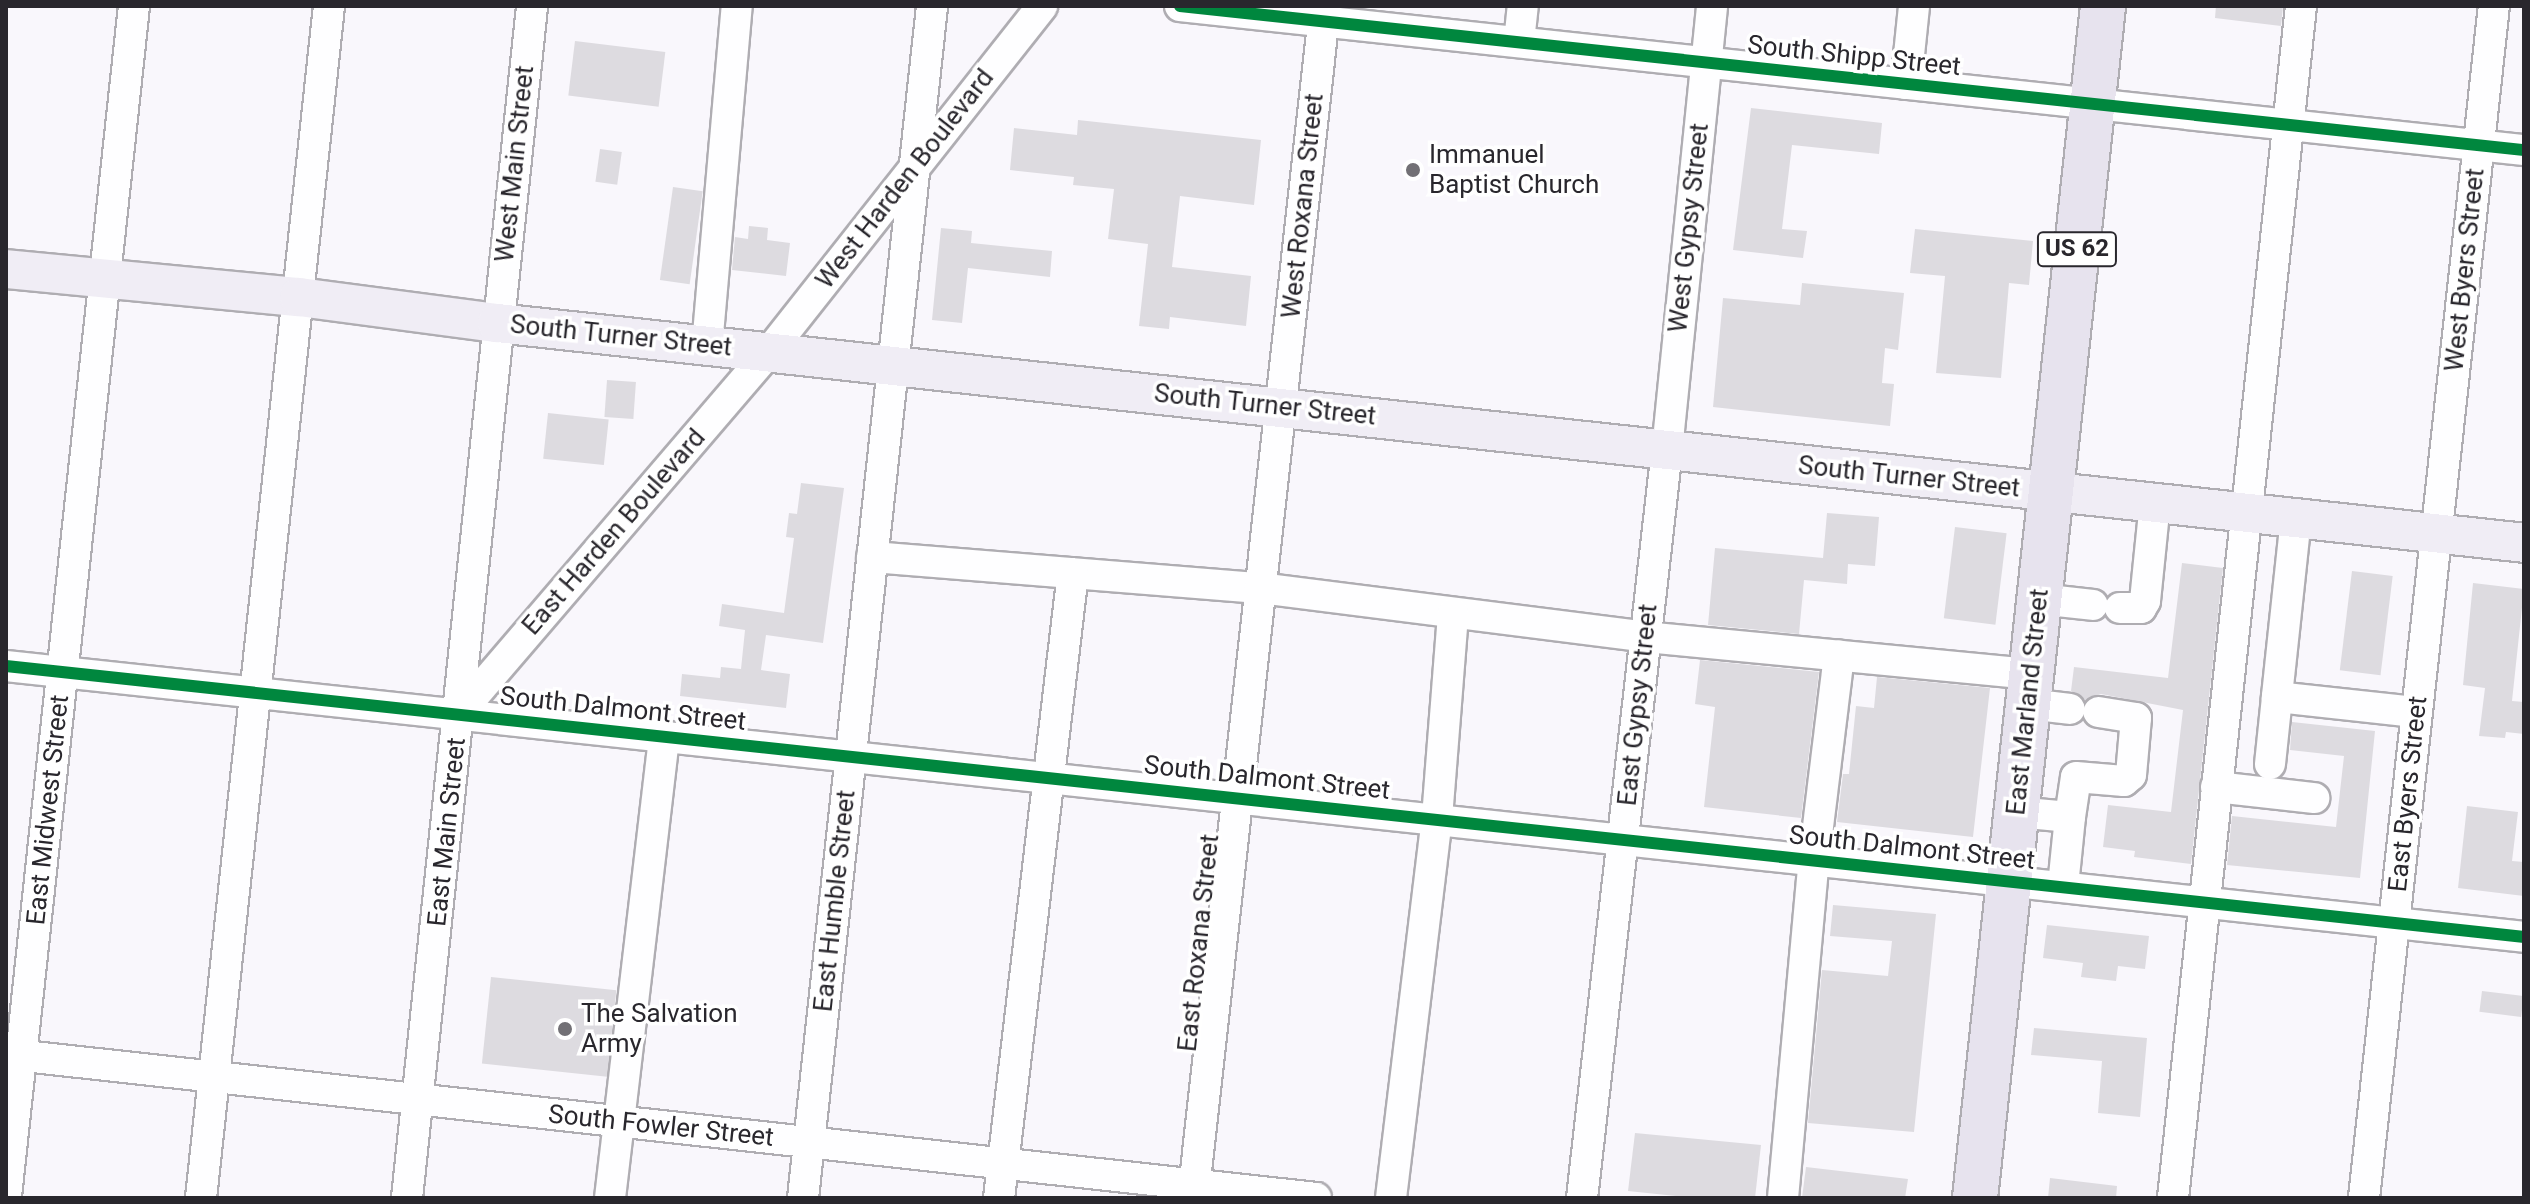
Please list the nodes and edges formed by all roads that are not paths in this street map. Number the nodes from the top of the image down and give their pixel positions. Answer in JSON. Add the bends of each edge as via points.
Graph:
{"nodes":[{"id":1,"x":134,"y":6,"type":"edge"},
{"id":2,"x":329,"y":6,"type":"edge"},
{"id":3,"x":532,"y":6,"type":"edge"},
{"id":4,"x":737,"y":6,"type":"edge"},
{"id":5,"x":932,"y":6,"type":"edge"},
{"id":6,"x":1042,"y":6,"type":"edge"},
{"id":7,"x":1180,"y":6,"type":"edge"},
{"id":8,"x":1523,"y":6,"type":"edge"},
{"id":9,"x":1712,"y":6,"type":"edge"},
{"id":10,"x":1914,"y":6,"type":"edge"},
{"id":11,"x":2103,"y":6,"type":"edge"},
{"id":12,"x":2301,"y":6,"type":"edge"},
{"id":13,"x":2494,"y":6,"type":"edge"},
{"id":14,"x":1324,"y":14,"type":"edge"},
{"id":15,"x":1519,"y":42,"type":"junction"},
{"id":16,"x":1706,"y":62,"type":"junction"},
{"id":17,"x":1906,"y":84,"type":"junction"},
{"id":18,"x":2092,"y":104,"type":"junction"},
{"id":19,"x":2288,"y":125,"type":"junction"},
{"id":20,"x":2479,"y":145,"type":"junction"},
{"id":21,"x":2524,"y":150,"type":"edge"},
{"id":22,"x":914,"y":168,"type":"junction"},
{"id":23,"x":6,"y":269,"type":"edge"},
{"id":24,"x":105,"y":280,"type":"junction"},
{"id":25,"x":299,"y":297,"type":"junction"},
{"id":26,"x":497,"y":323,"type":"junction"},
{"id":27,"x":707,"y":346,"type":"junction"},
{"id":28,"x":769,"y":352,"type":"junction"},
{"id":29,"x":892,"y":366,"type":"junction"},
{"id":30,"x":1281,"y":406,"type":"junction"},
{"id":31,"x":1667,"y":450,"type":"junction"},
{"id":32,"x":2051,"y":492,"type":"junction"},
{"id":33,"x":2155,"y":503,"type":"junction"},
{"id":34,"x":2245,"y":512,"type":"junction"},
{"id":35,"x":2296,"y":518,"type":"junction"},
{"id":36,"x":2436,"y":534,"type":"junction"},
{"id":37,"x":2524,"y":543,"type":"edge"},
{"id":38,"x":872,"y":557,"type":"junction"},
{"id":39,"x":1073,"y":573,"type":"junction"},
{"id":40,"x":1260,"y":588,"type":"junction"},
{"id":41,"x":2039,"y":599,"type":"junction"},
{"id":42,"x":2235,"y":609,"type":"junction"},
{"id":43,"x":1453,"y":614,"type":"junction"},
{"id":44,"x":2286,"y":615,"type":"junction"},
{"id":45,"x":1646,"y":637,"type":"junction"},
{"id":46,"x":1839,"y":656,"type":"junction"},
{"id":47,"x":6,"y":666,"type":"edge"},
{"id":48,"x":63,"y":673,"type":"junction"},
{"id":49,"x":256,"y":692,"type":"junction"},
{"id":50,"x":2277,"y":697,"type":"junction"},
{"id":51,"x":2057,"y":700,"type":"junction"},
{"id":52,"x":460,"y":712,"type":"junction"},
{"id":53,"x":2416,"y":712,"type":"junction"},
{"id":54,"x":664,"y":735,"type":"junction"},
{"id":55,"x":850,"y":756,"type":"junction"},
{"id":56,"x":2270,"y":764,"type":"dead end"},
{"id":57,"x":1047,"y":777,"type":"junction"},
{"id":58,"x":2216,"y":787,"type":"junction"},
{"id":59,"x":1237,"y":797,"type":"junction"},
{"id":60,"x":2314,"y":798,"type":"dead end"},
{"id":61,"x":2016,"y":812,"type":"junction"},
{"id":62,"x":2070,"y":817,"type":"junction"},
{"id":63,"x":1437,"y":818,"type":"junction"},
{"id":64,"x":1623,"y":838,"type":"junction"},
{"id":65,"x":1814,"y":859,"type":"junction"},
{"id":66,"x":2009,"y":880,"type":"junction"},
{"id":67,"x":2063,"y":886,"type":"junction"},
{"id":68,"x":2204,"y":902,"type":"junction"},
{"id":69,"x":2394,"y":923,"type":"junction"},
{"id":70,"x":2524,"y":937,"type":"edge"},
{"id":71,"x":14,"y":1055,"type":"edge"},
{"id":72,"x":214,"y":1077,"type":"junction"},
{"id":73,"x":418,"y":1099,"type":"junction"},
{"id":74,"x":618,"y":1122,"type":"junction"},
{"id":75,"x":809,"y":1143,"type":"junction"},
{"id":76,"x":1003,"y":1164,"type":"junction"},
{"id":77,"x":1194,"y":1192,"type":"edge"},
{"id":78,"x":6,"y":1196,"type":"edge"},
{"id":79,"x":201,"y":1198,"type":"edge"},
{"id":80,"x":407,"y":1198,"type":"edge"},
{"id":81,"x":610,"y":1198,"type":"edge"},
{"id":82,"x":803,"y":1198,"type":"edge"},
{"id":83,"x":999,"y":1198,"type":"edge"},
{"id":84,"x":1316,"y":1198,"type":"edge"},
{"id":85,"x":1391,"y":1198,"type":"edge"},
{"id":86,"x":1582,"y":1198,"type":"edge"},
{"id":87,"x":1783,"y":1198,"type":"edge"},
{"id":88,"x":1975,"y":1198,"type":"edge"},
{"id":89,"x":2173,"y":1198,"type":"edge"},
{"id":90,"x":2364,"y":1198,"type":"edge"}],
"edges":[{"from":1,"to":24,"type":"street","name":"East Midwest Street"},
{"from":2,"to":25,"type":"street"},
{"from":3,"to":26,"type":"street","name":"West Main Street"},
{"from":4,"to":27,"type":"street"},
{"from":5,"to":22,"type":"street","name":"East Humble Street"},
{"from":6,"to":22,"type":"street","name":"West Harden Boulevard"},
{"from":7,"to":14,"type":"street","name":"South Shipp Street"},
{"from":8,"to":15,"type":"street"},
{"from":9,"to":16,"type":"street","name":"West Gypsy Street"},
{"from":10,"to":17,"type":"street"},
{"from":11,"to":18,"type":"highway","number":"US 62"},
{"from":12,"to":19,"type":"street"},
{"from":13,"to":20,"type":"street","name":"West Byers Street"},
{"from":14,"to":15,"type":"street","name":"South Shipp Street"},
{"from":14,"to":30,"type":"street","name":"West Roxana Street"},
{"from":15,"to":16,"type":"street","name":"South Shipp Street"},
{"from":16,"to":17,"type":"street","name":"South Shipp Street"},
{"from":16,"to":31,"type":"street","name":"West Gypsy Street"},
{"from":17,"to":18,"type":"street","name":"South Shipp Street"},
{"from":18,"to":19,"type":"street","name":"South Shipp Street"},
{"from":18,"to":32,"type":"highway","number":"US 62"},
{"from":19,"to":20,"type":"street","name":"South Shipp Street"},
{"from":19,"to":34,"type":"street"},
{"from":20,"to":21,"type":"street","name":"South Shipp Street"},
{"from":20,"to":36,"type":"street","name":"West Byers Street"},
{"from":22,"to":28,"type":"street","name":"West Harden Boulevard"},
{"from":22,"to":29,"type":"street","name":"East Humble Street"},
{"from":23,"to":24,"type":"main road","name":"South Turner Street"},
{"from":24,"to":25,"type":"main road","name":"South Turner Street"},
{"from":24,"to":48,"type":"street","name":"East Midwest Street"},
{"from":25,"to":26,"type":"main road","name":"South Turner Street"},
{"from":25,"to":49,"type":"street"},
{"from":26,"to":27,"type":"main road","name":"South Turner Street"},
{"from":26,"to":52,"type":"street","name":"East Main Street"},
{"from":27,"to":28,"type":"main road","name":"South Turner Street"},
{"from":28,"to":29,"type":"main road","name":"South Turner Street"},
{"from":28,"to":52,"type":"street","name":"East Harden Boulevard"},
{"from":29,"to":30,"type":"main road","name":"South Turner Street"},
{"from":29,"to":38,"type":"street","name":"East Humble Street"},
{"from":30,"to":31,"type":"main road","name":"South Turner Street"},
{"from":30,"to":40,"type":"street","name":"East Roxana Street"},
{"from":31,"to":32,"type":"main road","name":"South Turner Street"},
{"from":31,"to":45,"type":"street","name":"East Gypsy Street"},
{"from":32,"to":33,"type":"main road","name":"South Turner Street"},
{"from":32,"to":41,"type":"highway","name":"East Marland Street","number":"US 62"},
{"from":33,"to":34,"type":"main road","name":"South Turner Street"},
{"from":33,"to":41,"type":"street","via":[[2141,608]]},
{"from":34,"to":35,"type":"main road","name":"South Turner Street"},
{"from":34,"to":42,"type":"street"},
{"from":35,"to":36,"type":"main road","name":"South Turner Street"},
{"from":35,"to":44,"type":"street"},
{"from":36,"to":37,"type":"main road","name":"South Turner Street"},
{"from":36,"to":53,"type":"street","name":"East Byers Street"},
{"from":38,"to":39,"type":"street"},
{"from":38,"to":55,"type":"street","name":"East Humble Street"},
{"from":39,"to":40,"type":"street"},
{"from":39,"to":57,"type":"street"},
{"from":40,"to":43,"type":"street"},
{"from":40,"to":59,"type":"street","name":"East Roxana Street"},
{"from":41,"to":51,"type":"highway","name":"East Marland Street","number":"US 62"},
{"from":42,"to":44,"type":"street"},
{"from":42,"to":58,"type":"street"},
{"from":43,"to":45,"type":"street"},
{"from":43,"to":63,"type":"street"},
{"from":44,"to":50,"type":"street"},
{"from":45,"to":46,"type":"street"},
{"from":45,"to":64,"type":"street","name":"East Gypsy Street"},
{"from":46,"to":51,"type":"street"},
{"from":46,"to":65,"type":"street"},
{"from":47,"to":48,"type":"street","name":"South Dalmont Street"},
{"from":48,"to":49,"type":"street","name":"South Dalmont Street"},
{"from":48,"to":71,"type":"street","name":"East Midwest Street"},
{"from":49,"to":52,"type":"street","name":"South Dalmont Street"},
{"from":49,"to":72,"type":"street"},
{"from":50,"to":53,"type":"street"},
{"from":50,"to":56,"type":"street"},
{"from":51,"to":61,"type":"highway","name":"East Marland Street","number":"US 62"},
{"from":51,"to":62,"type":"street","via":[[2136,718],[2131,775],[2124,781],[2076,777]]},
{"from":52,"to":54,"type":"street","name":"South Dalmont Street"},
{"from":52,"to":73,"type":"street","name":"East Main Street"},
{"from":53,"to":69,"type":"street","name":"East Byers Street"},
{"from":54,"to":55,"type":"street","name":"South Dalmont Street"},
{"from":54,"to":74,"type":"street"},
{"from":55,"to":57,"type":"street","name":"South Dalmont Street"},
{"from":55,"to":75,"type":"street","name":"East Humble Street"},
{"from":57,"to":59,"type":"street","name":"South Dalmont Street"},
{"from":57,"to":76,"type":"street"},
{"from":58,"to":60,"type":"street"},
{"from":58,"to":68,"type":"street"},
{"from":59,"to":63,"type":"street","name":"South Dalmont Street"},
{"from":59,"to":77,"type":"street","name":"East Roxana Street"},
{"from":61,"to":62,"type":"street"},
{"from":61,"to":66,"type":"highway","name":"East Marland Street","number":"US 62"},
{"from":62,"to":67,"type":"street"},
{"from":63,"to":64,"type":"street","name":"South Dalmont Street"},
{"from":63,"to":85,"type":"street"},
{"from":64,"to":65,"type":"street","name":"South Dalmont Street"},
{"from":64,"to":86,"type":"street","name":"East Gypsy Street"},
{"from":65,"to":66,"type":"street","name":"South Dalmont Street"},
{"from":65,"to":87,"type":"street"},
{"from":66,"to":67,"type":"street","name":"South Dalmont Street"},
{"from":66,"to":88,"type":"highway","name":"East Marland Street","number":"US 62"},
{"from":67,"to":68,"type":"street","name":"South Dalmont Street"},
{"from":68,"to":69,"type":"street","name":"South Dalmont Street"},
{"from":68,"to":89,"type":"street"},
{"from":69,"to":70,"type":"street","name":"South Dalmont Street"},
{"from":69,"to":90,"type":"street","name":"East Byers Street"},
{"from":71,"to":72,"type":"street","name":"South Fowler Street"},
{"from":71,"to":78,"type":"street","name":"East Midwest Street"},
{"from":72,"to":73,"type":"street","name":"South Fowler Street"},
{"from":72,"to":79,"type":"street"},
{"from":73,"to":74,"type":"street","name":"South Fowler Street"},
{"from":73,"to":80,"type":"street","name":"East Main Street"},
{"from":74,"to":75,"type":"street","name":"South Fowler Street"},
{"from":74,"to":81,"type":"street"},
{"from":75,"to":76,"type":"street","name":"South Fowler Street"},
{"from":75,"to":82,"type":"street","name":"East Humble Street"},
{"from":76,"to":77,"type":"street","name":"South Fowler Street"},
{"from":76,"to":83,"type":"street"},
{"from":77,"to":84,"type":"street","name":"South Fowler Street"}]}
